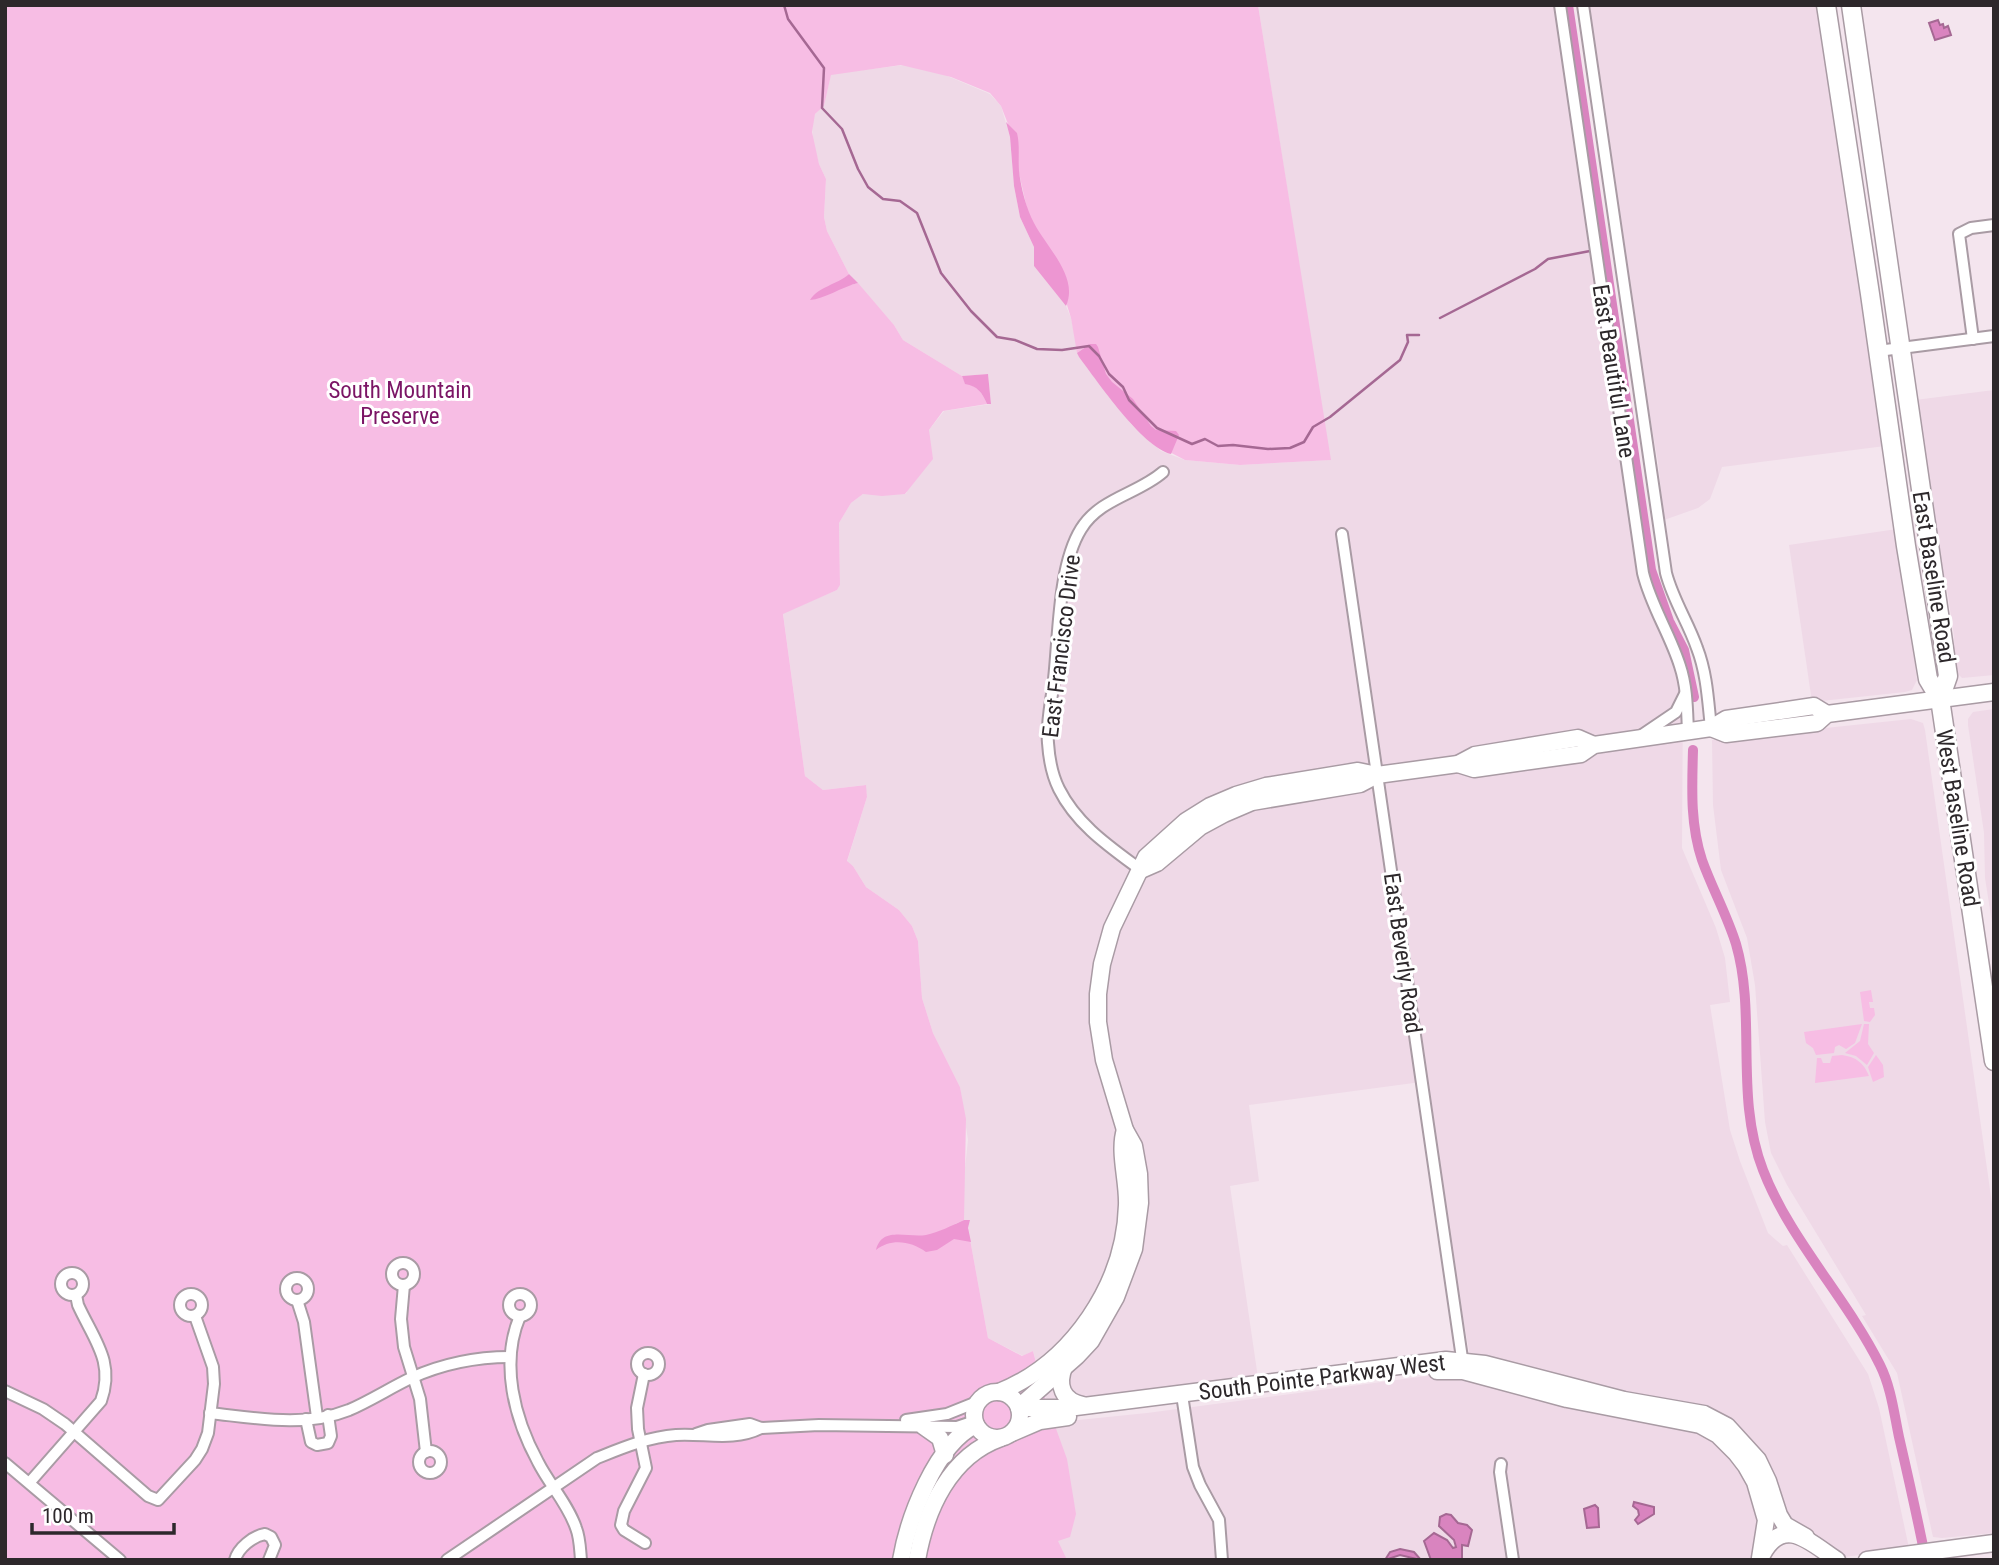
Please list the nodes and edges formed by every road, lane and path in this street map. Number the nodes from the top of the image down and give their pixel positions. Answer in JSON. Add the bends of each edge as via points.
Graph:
{"nodes":[{"id":1,"x":1560,"y":5,"type":"edge"},
{"id":2,"x":1583,"y":5,"type":"edge"},
{"id":3,"x":1826,"y":5,"type":"edge"},
{"id":4,"x":1851,"y":5,"type":"edge"},
{"id":5,"x":1867,"y":117,"type":"junction"},
{"id":6,"x":1844,"y":120,"type":"junction"},
{"id":7,"x":1994,"y":225,"type":"edge"},
{"id":8,"x":1994,"y":336,"type":"edge"},
{"id":9,"x":1973,"y":339,"type":"junction"},
{"id":10,"x":1899,"y":348,"type":"junction"},
{"id":11,"x":1878,"y":351,"type":"junction"},
{"id":12,"x":1163,"y":472,"type":"dead end"},
{"id":13,"x":1342,"y":534,"type":"dead end"},
{"id":14,"x":1686,"y":691,"type":"junction"},
{"id":15,"x":1994,"y":692,"type":"edge"},
{"id":16,"x":1940,"y":699,"type":"junction"},
{"id":17,"x":1711,"y":728,"type":"junction"},
{"id":18,"x":1688,"y":732,"type":"junction"},
{"id":19,"x":1636,"y":739,"type":"junction"},
{"id":20,"x":1377,"y":775,"type":"junction"},
{"id":21,"x":1141,"y":870,"type":"junction"},
{"id":22,"x":1994,"y":1061,"type":"edge"},
{"id":23,"x":1125,"y":1130,"type":"junction"},
{"id":24,"x":404,"y":1286,"type":"dead end"},
{"id":25,"x":76,"y":1295,"type":"dead end"},
{"id":26,"x":297,"y":1300,"type":"dead end"},
{"id":27,"x":194,"y":1316,"type":"dead end"},
{"id":28,"x":520,"y":1316,"type":"dead end"},
{"id":29,"x":510,"y":1357,"type":"junction"},
{"id":30,"x":1463,"y":1366,"type":"junction"},
{"id":31,"x":1064,"y":1367,"type":"junction"},
{"id":32,"x":644,"y":1374,"type":"dead end"},
{"id":33,"x":413,"y":1377,"type":"junction"},
{"id":34,"x":5,"y":1391,"type":"edge"},
{"id":35,"x":999,"y":1392,"type":"junction"},
{"id":36,"x":1183,"y":1400,"type":"junction"},
{"id":37,"x":977,"y":1402,"type":"junction"},
{"id":38,"x":1085,"y":1406,"type":"junction"},
{"id":39,"x":1019,"y":1407,"type":"junction"},
{"id":40,"x":210,"y":1413,"type":"junction"},
{"id":41,"x":317,"y":1417,"type":"junction"},
{"id":42,"x":975,"y":1423,"type":"junction"},
{"id":43,"x":881,"y":1424,"type":"junction"},
{"id":44,"x":923,"y":1426,"type":"junction"},
{"id":45,"x":74,"y":1433,"type":"junction"},
{"id":46,"x":1006,"y":1435,"type":"junction"},
{"id":47,"x":640,"y":1442,"type":"junction"},
{"id":48,"x":426,"y":1452,"type":"dead end"},
{"id":49,"x":945,"y":1455,"type":"junction"},
{"id":50,"x":5,"y":1463,"type":"edge"},
{"id":51,"x":1501,"y":1464,"type":"dead end"},
{"id":52,"x":5,"y":1472,"type":"edge"},
{"id":53,"x":30,"y":1482,"type":"junction"},
{"id":54,"x":553,"y":1487,"type":"junction"},
{"id":55,"x":1811,"y":1540,"type":"junction"},
{"id":56,"x":645,"y":1542,"type":"dead end"},
{"id":57,"x":1994,"y":1543,"type":"edge"},
{"id":58,"x":1760,"y":1559,"type":"edge"},
{"id":59,"x":120,"y":1560,"type":"edge"},
{"id":60,"x":235,"y":1560,"type":"edge"},
{"id":61,"x":269,"y":1560,"type":"edge"},
{"id":62,"x":447,"y":1560,"type":"edge"},
{"id":63,"x":581,"y":1560,"type":"edge"},
{"id":64,"x":901,"y":1560,"type":"edge"},
{"id":65,"x":917,"y":1560,"type":"edge"},
{"id":66,"x":1222,"y":1560,"type":"edge"},
{"id":67,"x":1513,"y":1560,"type":"edge"},
{"id":68,"x":1825,"y":1560,"type":"edge"},
{"id":69,"x":1838,"y":1560,"type":"edge"},
{"id":70,"x":1867,"y":1560,"type":"edge"}],
"edges":[{"from":1,"to":14,"type":"street","name":"East Beautiful Lane","via":[[1643,573]]},
{"from":2,"to":17,"type":"street","name":"East Beautiful Lane","via":[[1666,573],[1703,664]]},
{"from":3,"to":6,"type":"main road","name":"East Baseline Road"},
{"from":4,"to":5,"type":"main road","name":"East Baseline Road"},
{"from":5,"to":6,"type":"main road"},
{"from":5,"to":10,"type":"main road","name":"East Baseline Road"},
{"from":6,"to":11,"type":"main road","name":"East Baseline Road"},
{"from":7,"to":9,"type":"street","via":[[1959,233]]},
{"from":8,"to":9,"type":"street"},
{"from":9,"to":10,"type":"street"},
{"from":10,"to":11,"type":"street"},
{"from":10,"to":16,"type":"main road","name":"East Baseline Road","via":[[1948,676]]},
{"from":11,"to":16,"type":"main road","name":"East Baseline Road","via":[[1928,679]]},
{"from":12,"to":21,"type":"street","name":"East Francisco Drive","via":[[1152,482],[1113,499],[1082,526],[1070,552],[1047,741],[1051,767],[1071,808],[1088,830]]},
{"from":13,"to":20,"type":"street","name":"East Beverly Road"},
{"from":14,"to":18,"type":"street","name":"East Beautiful Lane"},
{"from":14,"to":19,"type":"street","via":[[1676,712]]},
{"from":15,"to":16,"type":"main road"},
{"from":16,"to":17,"type":"main road","via":[[1828,714],[1814,706],[1726,719]]},
{"from":16,"to":22,"type":"main road","name":"West Baseline Road"},
{"from":17,"to":18,"type":"main road"},
{"from":18,"to":19,"type":"main road"},
{"from":19,"to":20,"type":"main road","via":[[1594,745],[1578,738],[1475,755],[1458,764]]},
{"from":20,"to":21,"type":"main road","via":[[1358,771],[1236,795],[1210,806],[1174,831],[1146,857]]},
{"from":20,"to":30,"type":"street","name":"East Beverly Road"},
{"from":21,"to":23,"type":"main road","via":[[1112,928],[1099,982],[1098,1022],[1104,1060]]},
{"from":23,"to":31,"type":"main road","via":[[1135,1146],[1139,1174],[1133,1249],[1100,1326]]},
{"from":23,"to":35,"type":"main road","via":[[1121,1142],[1127,1210],[1108,1284],[1067,1346],[1027,1378]]},
{"from":24,"to":33,"type":"street","via":[[401,1319]]},
{"from":25,"to":45,"type":"street","via":[[107,1377],[101,1401]]},
{"from":26,"to":41,"type":"street"},
{"from":27,"to":40,"type":"street","via":[[213,1367]]},
{"from":28,"to":29,"type":"street","via":[[512,1334]]},
{"from":29,"to":33,"type":"street","via":[[465,1361]]},
{"from":29,"to":54,"type":"street","via":[[518,1412],[537,1461]]},
{"from":30,"to":36,"type":"main road","name":"South Pointe Parkway West"},
{"from":30,"to":55,"type":"main road","name":"South Pointe Parkway West","via":[[1704,1414],[1727,1426],[1748,1446],[1768,1480],[1785,1525]]},
{"from":30,"to":58,"type":"main road","name":"South Pointe Parkway West","via":[[1567,1399],[1700,1425],[1718,1435],[1755,1482],[1766,1520]]},
{"from":31,"to":38,"type":"main road","via":[[1060,1382],[1066,1399]]},
{"from":31,"to":39,"type":"main road"},
{"from":32,"to":47,"type":"street","via":[[637,1408]]},
{"from":33,"to":41,"type":"street","via":[[349,1410]]},
{"from":33,"to":48,"type":"street"},
{"from":34,"to":45,"type":"street","via":[[43,1409]]},
{"from":35,"to":37,"type":"main road"},
{"from":35,"to":39,"type":"main road","via":[[1009,1394]]},
{"from":36,"to":38,"type":"main road","name":"South Pointe Parkway West"},
{"from":36,"to":46,"type":"main road","name":"South Pointe Parkway West","via":[[1048,1419]]},
{"from":36,"to":66,"type":"street","via":[[1194,1473],[1219,1520]]},
{"from":37,"to":42,"type":"main road"},
{"from":37,"to":43,"type":"street","via":[[947,1414]]},
{"from":38,"to":39,"type":"main road","name":"South Pointe Parkway West"},
{"from":39,"to":46,"type":"main road","via":[[1018,1424]]},
{"from":40,"to":41,"type":"street","via":[[272,1421]]},
{"from":40,"to":45,"type":"street","via":[[202,1449],[158,1500]]},
{"from":42,"to":44,"type":"street"},
{"from":42,"to":46,"type":"main road","via":[[986,1435]]},
{"from":42,"to":49,"type":"main road"},
{"from":43,"to":44,"type":"street"},
{"from":43,"to":47,"type":"street","via":[[750,1424]]},
{"from":44,"to":49,"type":"main road","via":[[940,1438]]},
{"from":45,"to":53,"type":"street"},
{"from":46,"to":65,"type":"main road","name":"South Pointe Parkway West","via":[[976,1450],[949,1478],[928,1519]]},
{"from":47,"to":54,"type":"street","via":[[597,1458]]},
{"from":47,"to":56,"type":"street","via":[[646,1468],[621,1525]]},
{"from":49,"to":64,"type":"main road","via":[[916,1506]]},
{"from":50,"to":53,"type":"street"},
{"from":51,"to":67,"type":"street"},
{"from":52,"to":53,"type":"street"},
{"from":53,"to":59,"type":"street"},
{"from":54,"to":62,"type":"street"},
{"from":54,"to":63,"type":"street","via":[[576,1526]]},
{"from":55,"to":58,"type":"main road","via":[[1784,1536],[1765,1548]]},
{"from":55,"to":68,"type":"main road"},
{"from":55,"to":69,"type":"main road","name":"South Pointe Parkway West"},
{"from":57,"to":70,"type":"main road"},
{"from":60,"to":61,"type":"street","via":[[239,1550],[265,1534],[275,1545]]}]}
